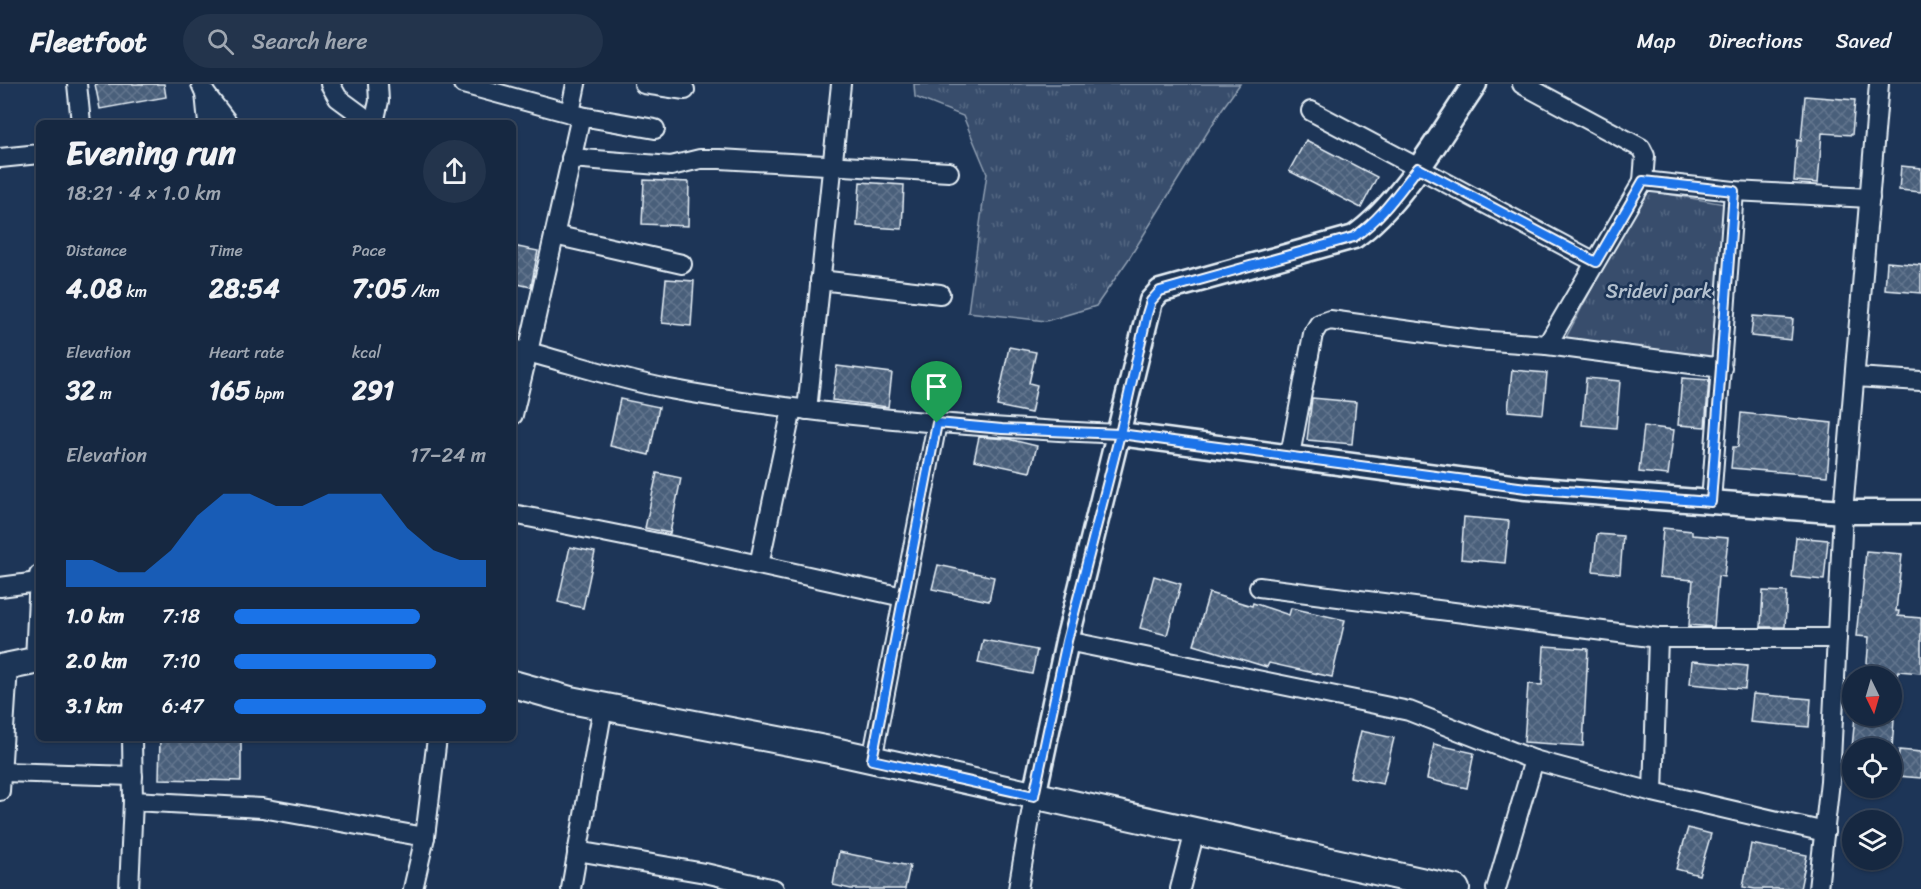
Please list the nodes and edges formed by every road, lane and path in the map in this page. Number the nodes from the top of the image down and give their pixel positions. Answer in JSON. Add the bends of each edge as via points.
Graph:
{"nodes":[{"id":1,"x":77,"y":84,"type":"edge"},
{"id":2,"x":330,"y":84,"type":"edge"},
{"id":3,"x":378,"y":84,"type":"edge"},
{"id":4,"x":463,"y":84,"type":"edge"},
{"id":5,"x":576,"y":84,"type":"edge"},
{"id":6,"x":644,"y":84,"type":"edge"},
{"id":7,"x":841,"y":84,"type":"edge"},
{"id":8,"x":1475,"y":84,"type":"edge"},
{"id":9,"x":1522,"y":84,"type":"edge"},
{"id":10,"x":1879,"y":84,"type":"edge"},
{"id":11,"x":203,"y":89,"type":"edge"},
{"id":12,"x":685,"y":90,"type":"dead end"},
{"id":13,"x":1311,"y":111,"type":"dead end"},
{"id":14,"x":575,"y":115,"type":"junction"},
{"id":15,"x":81,"y":120,"type":"edge"},
{"id":16,"x":208,"y":120,"type":"edge"},
{"id":17,"x":226,"y":120,"type":"edge"},
{"id":18,"x":369,"y":120,"type":"edge"},
{"id":19,"x":374,"y":120,"type":"edge"},
{"id":20,"x":655,"y":129,"type":"dead end"},
{"id":21,"x":36,"y":154,"type":"edge"},
{"id":22,"x":0,"y":158,"type":"edge"},
{"id":23,"x":571,"y":158,"type":"junction"},
{"id":24,"x":831,"y":164,"type":"junction"},
{"id":25,"x":1418,"y":168,"type":"junction"},
{"id":26,"x":949,"y":172,"type":"dead end"},
{"id":27,"x":1643,"y":181,"type":"junction"},
{"id":28,"x":1734,"y":191,"type":"junction"},
{"id":29,"x":1870,"y":198,"type":"junction"},
{"id":30,"x":554,"y":235,"type":"junction"},
{"id":31,"x":1596,"y":262,"type":"junction"},
{"id":32,"x":682,"y":264,"type":"dead end"},
{"id":33,"x":820,"y":280,"type":"junction"},
{"id":34,"x":940,"y":294,"type":"dead end"},
{"id":35,"x":1547,"y":345,"type":"junction"},
{"id":36,"x":520,"y":351,"type":"edge"},
{"id":37,"x":1722,"y":368,"type":"junction"},
{"id":38,"x":1855,"y":377,"type":"junction"},
{"id":39,"x":1921,"y":381,"type":"edge"},
{"id":40,"x":516,"y":387,"type":"edge"},
{"id":41,"x":800,"y":409,"type":"junction"},
{"id":42,"x":937,"y":423,"type":"junction"},
{"id":43,"x":1120,"y":434,"type":"junction"},
{"id":44,"x":1290,"y":455,"type":"junction"},
{"id":45,"x":1711,"y":502,"type":"junction"},
{"id":46,"x":1843,"y":512,"type":"junction"},
{"id":47,"x":1921,"y":512,"type":"edge"},
{"id":48,"x":516,"y":515,"type":"edge"},
{"id":49,"x":759,"y":565,"type":"junction"},
{"id":50,"x":36,"y":578,"type":"edge"},
{"id":51,"x":0,"y":587,"type":"edge"},
{"id":52,"x":1259,"y":587,"type":"dead end"},
{"id":53,"x":903,"y":597,"type":"junction"},
{"id":54,"x":1658,"y":638,"type":"junction"},
{"id":55,"x":1837,"y":638,"type":"junction"},
{"id":56,"x":1067,"y":641,"type":"junction"},
{"id":57,"x":36,"y":660,"type":"edge"},
{"id":58,"x":4,"y":667,"type":"edge"},
{"id":59,"x":516,"y":685,"type":"edge"},
{"id":60,"x":603,"y":707,"type":"junction"},
{"id":61,"x":132,"y":741,"type":"edge"},
{"id":62,"x":437,"y":741,"type":"edge"},
{"id":63,"x":872,"y":760,"type":"junction"},
{"id":64,"x":1534,"y":760,"type":"junction"},
{"id":65,"x":2,"y":771,"type":"junction"},
{"id":66,"x":133,"y":776,"type":"junction"},
{"id":67,"x":0,"y":791,"type":"edge"},
{"id":68,"x":1653,"y":792,"type":"junction"},
{"id":69,"x":1034,"y":796,"type":"junction"},
{"id":70,"x":133,"y":801,"type":"junction"},
{"id":71,"x":1195,"y":831,"type":"junction"},
{"id":72,"x":1825,"y":832,"type":"junction"},
{"id":73,"x":425,"y":837,"type":"junction"},
{"id":74,"x":578,"y":851,"type":"junction"},
{"id":75,"x":704,"y":881,"type":"edge"},
{"id":76,"x":129,"y":889,"type":"edge"},
{"id":77,"x":412,"y":889,"type":"edge"},
{"id":78,"x":571,"y":889,"type":"edge"},
{"id":79,"x":774,"y":889,"type":"edge"},
{"id":80,"x":1018,"y":889,"type":"edge"},
{"id":81,"x":1180,"y":889,"type":"edge"},
{"id":82,"x":1454,"y":889,"type":"edge"},
{"id":83,"x":1496,"y":889,"type":"edge"},
{"id":84,"x":1818,"y":889,"type":"edge"}],
"edges":[{"from":1,"to":15,"type":"street"},
{"from":2,"to":18,"type":"street","via":[[338,98]]},
{"from":3,"to":19,"type":"street"},
{"from":4,"to":14,"type":"street"},
{"from":5,"to":14,"type":"street"},
{"from":6,"to":12,"type":"street"},
{"from":7,"to":24,"type":"street"},
{"from":8,"to":25,"type":"street"},
{"from":9,"to":27,"type":"street","via":[[1641,148],[1645,156]]},
{"from":10,"to":29,"type":"street"},
{"from":11,"to":16,"type":"street"},
{"from":11,"to":17,"type":"street"},
{"from":13,"to":25,"type":"street"},
{"from":14,"to":20,"type":"street"},
{"from":14,"to":23,"type":"street"},
{"from":21,"to":22,"type":"street"},
{"from":23,"to":24,"type":"street","via":[[671,166],[700,159]]},
{"from":23,"to":30,"type":"street"},
{"from":24,"to":26,"type":"street"},
{"from":24,"to":33,"type":"street"},
{"from":25,"to":31,"type":"street"},
{"from":25,"to":43,"type":"street","via":[[1371,226],[1354,237],[1160,291],[1147,314]]},
{"from":27,"to":28,"type":"street"},
{"from":27,"to":31,"type":"street"},
{"from":28,"to":29,"type":"street"},
{"from":28,"to":37,"type":"street"},
{"from":29,"to":38,"type":"street"},
{"from":30,"to":32,"type":"street"},
{"from":30,"to":36,"type":"street"},
{"from":31,"to":35,"type":"street"},
{"from":33,"to":34,"type":"street"},
{"from":33,"to":41,"type":"street"},
{"from":35,"to":37,"type":"street"},
{"from":35,"to":44,"type":"street","via":[[1477,340],[1330,320],[1319,324],[1313,334]]},
{"from":36,"to":40,"type":"street"},
{"from":36,"to":41,"type":"street","via":[[662,388]]},
{"from":37,"to":45,"type":"street"},
{"from":38,"to":39,"type":"street"},
{"from":38,"to":46,"type":"street"},
{"from":41,"to":42,"type":"street"},
{"from":41,"to":49,"type":"street"},
{"from":42,"to":43,"type":"street"},
{"from":42,"to":53,"type":"street"},
{"from":43,"to":44,"type":"street"},
{"from":43,"to":56,"type":"street"},
{"from":44,"to":45,"type":"street","via":[[1526,488]]},
{"from":45,"to":46,"type":"street"},
{"from":46,"to":47,"type":"street"},
{"from":46,"to":55,"type":"street"},
{"from":48,"to":49,"type":"street"},
{"from":49,"to":53,"type":"street"},
{"from":50,"to":51,"type":"street"},
{"from":52,"to":54,"type":"street"},
{"from":53,"to":63,"type":"street"},
{"from":54,"to":55,"type":"street"},
{"from":54,"to":68,"type":"street"},
{"from":55,"to":72,"type":"street"},
{"from":56,"to":64,"type":"street","via":[[1409,711]]},
{"from":56,"to":69,"type":"street"},
{"from":57,"to":58,"type":"main road"},
{"from":58,"to":65,"type":"street"},
{"from":59,"to":60,"type":"main road"},
{"from":60,"to":63,"type":"main road"},
{"from":60,"to":74,"type":"street"},
{"from":61,"to":66,"type":"street"},
{"from":62,"to":73,"type":"street"},
{"from":63,"to":69,"type":"main road"},
{"from":64,"to":68,"type":"street"},
{"from":64,"to":83,"type":"street"},
{"from":65,"to":66,"type":"street"},
{"from":65,"to":67,"type":"street"},
{"from":66,"to":70,"type":"street"},
{"from":68,"to":72,"type":"street"},
{"from":69,"to":71,"type":"main road"},
{"from":69,"to":80,"type":"street"},
{"from":70,"to":73,"type":"street","via":[[262,808]]},
{"from":70,"to":76,"type":"street"},
{"from":71,"to":81,"type":"street"},
{"from":71,"to":82,"type":"main road"},
{"from":72,"to":84,"type":"street"},
{"from":73,"to":77,"type":"street"},
{"from":74,"to":75,"type":"street"},
{"from":74,"to":78,"type":"street"},
{"from":75,"to":79,"type":"street"}]}
